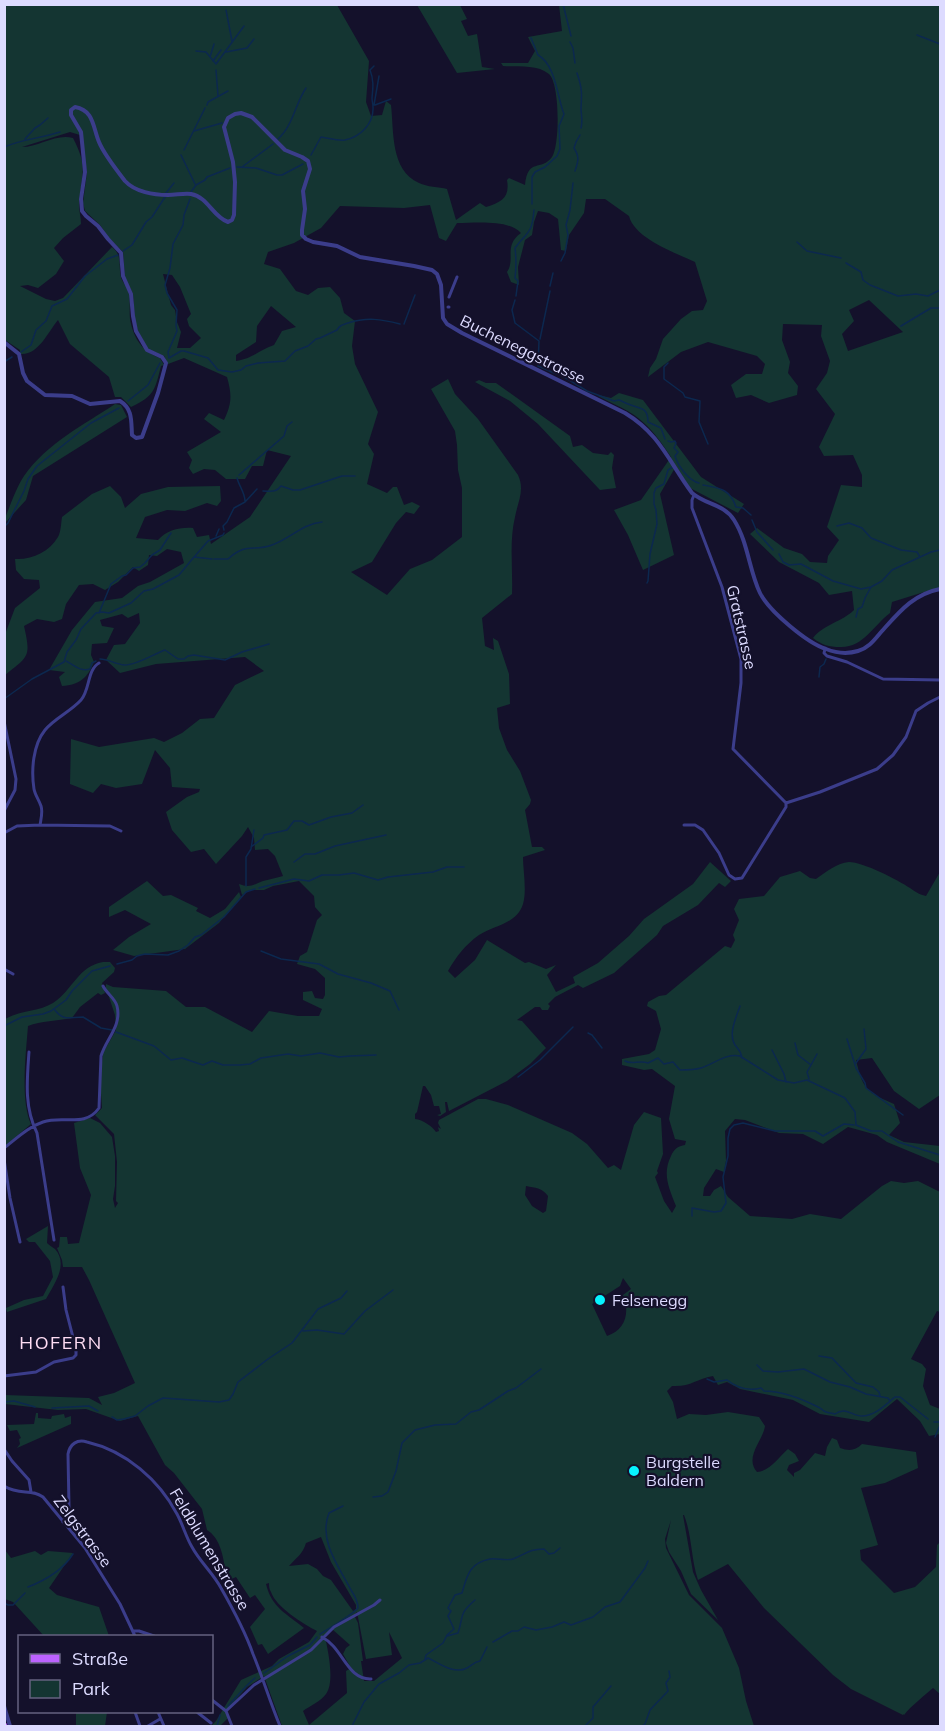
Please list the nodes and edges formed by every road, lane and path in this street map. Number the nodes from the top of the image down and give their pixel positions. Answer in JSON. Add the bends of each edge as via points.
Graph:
{"nodes":[{"id":1,"x":457,"y":277,"type":"dead end"},
{"id":2,"x":449,"y":297,"type":"dead end"},
{"id":3,"x":448,"y":313,"type":"dead end"},
{"id":4,"x":442,"y":315,"type":"junction"},
{"id":5,"x":4,"y":342,"type":"edge"},
{"id":6,"x":694,"y":495,"type":"junction"},
{"id":7,"x":940,"y":589,"type":"edge"},
{"id":8,"x":825,"y":649,"type":"junction"},
{"id":9,"x":99,"y":663,"type":"dead end"},
{"id":10,"x":940,"y":680,"type":"edge"},
{"id":11,"x":940,"y":697,"type":"edge"},
{"id":12,"x":4,"y":721,"type":"edge"},
{"id":13,"x":786,"y":803,"type":"junction"},
{"id":14,"x":4,"y":811,"type":"edge"},
{"id":15,"x":40,"y":825,"type":"junction"},
{"id":16,"x":684,"y":825,"type":"dead end"},
{"id":17,"x":121,"y":831,"type":"dead end"},
{"id":18,"x":4,"y":833,"type":"edge"},
{"id":19,"x":4,"y":969,"type":"edge"},
{"id":20,"x":13,"y":974,"type":"dead end"},
{"id":21,"x":103,"y":986,"type":"dead end"},
{"id":22,"x":29,"y":1052,"type":"dead end"},
{"id":23,"x":33,"y":1126,"type":"junction"},
{"id":24,"x":4,"y":1148,"type":"edge"},
{"id":25,"x":4,"y":1159,"type":"edge"},
{"id":26,"x":54,"y":1240,"type":"dead end"},
{"id":27,"x":20,"y":1242,"type":"dead end"},
{"id":28,"x":63,"y":1287,"type":"dead end"},
{"id":29,"x":4,"y":1376,"type":"edge"},
{"id":30,"x":4,"y":1449,"type":"edge"},
{"id":31,"x":4,"y":1486,"type":"edge"},
{"id":32,"x":31,"y":1492,"type":"junction"},
{"id":33,"x":63,"y":1522,"type":"junction"},
{"id":34,"x":380,"y":1600,"type":"dead end"},
{"id":35,"x":133,"y":1631,"type":"junction"},
{"id":36,"x":135,"y":1635,"type":"edge"},
{"id":37,"x":151,"y":1635,"type":"edge"},
{"id":38,"x":322,"y":1637,"type":"junction"},
{"id":39,"x":262,"y":1679,"type":"junction"},
{"id":40,"x":371,"y":1679,"type":"dead end"},
{"id":41,"x":213,"y":1701,"type":"edge"},
{"id":42,"x":4,"y":1706,"type":"edge"},
{"id":43,"x":226,"y":1712,"type":"junction"},
{"id":44,"x":158,"y":1713,"type":"edge"},
{"id":45,"x":198,"y":1713,"type":"edge"},
{"id":46,"x":160,"y":1719,"type":"junction"},
{"id":47,"x":211,"y":1722,"type":"dead end"},
{"id":48,"x":10,"y":1726,"type":"edge"},
{"id":49,"x":148,"y":1726,"type":"edge"},
{"id":50,"x":164,"y":1726,"type":"edge"},
{"id":51,"x":232,"y":1726,"type":"edge"},
{"id":52,"x":280,"y":1726,"type":"edge"}],
"edges":[{"from":1,"to":2,"type":"street"},
{"from":3,"to":4,"type":"street"},
{"from":4,"to":5,"type":"street","name":"Bucheneggstrasse","via":[[441,282],[432,270],[356,256],[302,235],[308,161],[285,150],[252,117],[236,113],[224,127],[235,182],[234,215],[226,222],[194,195],[166,195],[132,187],[100,144],[89,114],[73,107],[70,113],[81,130],[85,170],[82,211],[122,253],[123,276],[131,294],[136,331],[147,350],[166,363],[143,435],[133,436],[131,415],[120,401],[90,404],[72,396],[41,393],[26,378],[18,353]]},
{"from":4,"to":6,"type":"street","name":"Bucheneggstrasse","via":[[453,329],[625,412],[642,424]]},
{"from":6,"to":8,"type":"street","via":[[723,508],[735,521],[757,586],[773,612]]},
{"from":6,"to":13,"type":"street","name":"Gratstrasse","via":[[692,508],[722,587],[741,659],[733,749]]},
{"from":7,"to":8,"type":"street","via":[[908,603],[863,649]]},
{"from":8,"to":10,"type":"street","via":[[827,656],[883,679]]},
{"from":9,"to":15,"type":"street","via":[[82,699],[51,723],[39,739],[33,770],[42,810]]},
{"from":11,"to":13,"type":"street","via":[[916,711],[906,737],[877,769]]},
{"from":12,"to":14,"type":"street","via":[[16,779]]},
{"from":13,"to":16,"type":"street","via":[[786,809],[742,878],[729,875],[703,830]]},
{"from":15,"to":17,"type":"street","via":[[110,826]]},
{"from":15,"to":18,"type":"street","via":[[17,826]]},
{"from":19,"to":20,"type":"street"},
{"from":21,"to":23,"type":"street","via":[[117,1005],[117,1014],[115,1029],[101,1056],[99,1108],[82,1120],[53,1120]]},
{"from":22,"to":23,"type":"street","via":[[26,1088]]},
{"from":23,"to":24,"type":"street"},
{"from":23,"to":26,"type":"street"},
{"from":25,"to":27,"type":"street"},
{"from":28,"to":29,"type":"street","via":[[76,1355],[36,1372]]},
{"from":30,"to":32,"type":"street","name":"Zelgstrasse","via":[[29,1480]]},
{"from":31,"to":32,"type":"street"},
{"from":32,"to":33,"type":"street","name":"Zelgstrasse","via":[[39,1493]]},
{"from":33,"to":35,"type":"street","name":"Zelgstrasse","via":[[90,1555]]},
{"from":33,"to":39,"type":"street","name":"Feldblumenstrasse","via":[[69,1507],[68,1454],[74,1443],[91,1443],[134,1463],[168,1499],[193,1550],[220,1586]]},
{"from":34,"to":38,"type":"street"},
{"from":35,"to":36,"type":"street","name":"Zelgstrasse"},
{"from":35,"to":37,"type":"street"},
{"from":38,"to":39,"type":"street","via":[[311,1650]]},
{"from":38,"to":40,"type":"street","via":[[335,1647],[356,1676]]},
{"from":39,"to":43,"type":"street"},
{"from":39,"to":52,"type":"street","name":"Feldblumenstrasse"},
{"from":41,"to":43,"type":"street"},
{"from":42,"to":48,"type":"street"},
{"from":43,"to":51,"type":"street"},
{"from":44,"to":46,"type":"street"},
{"from":45,"to":47,"type":"street"},
{"from":46,"to":49,"type":"street"},
{"from":46,"to":50,"type":"street"}]}
